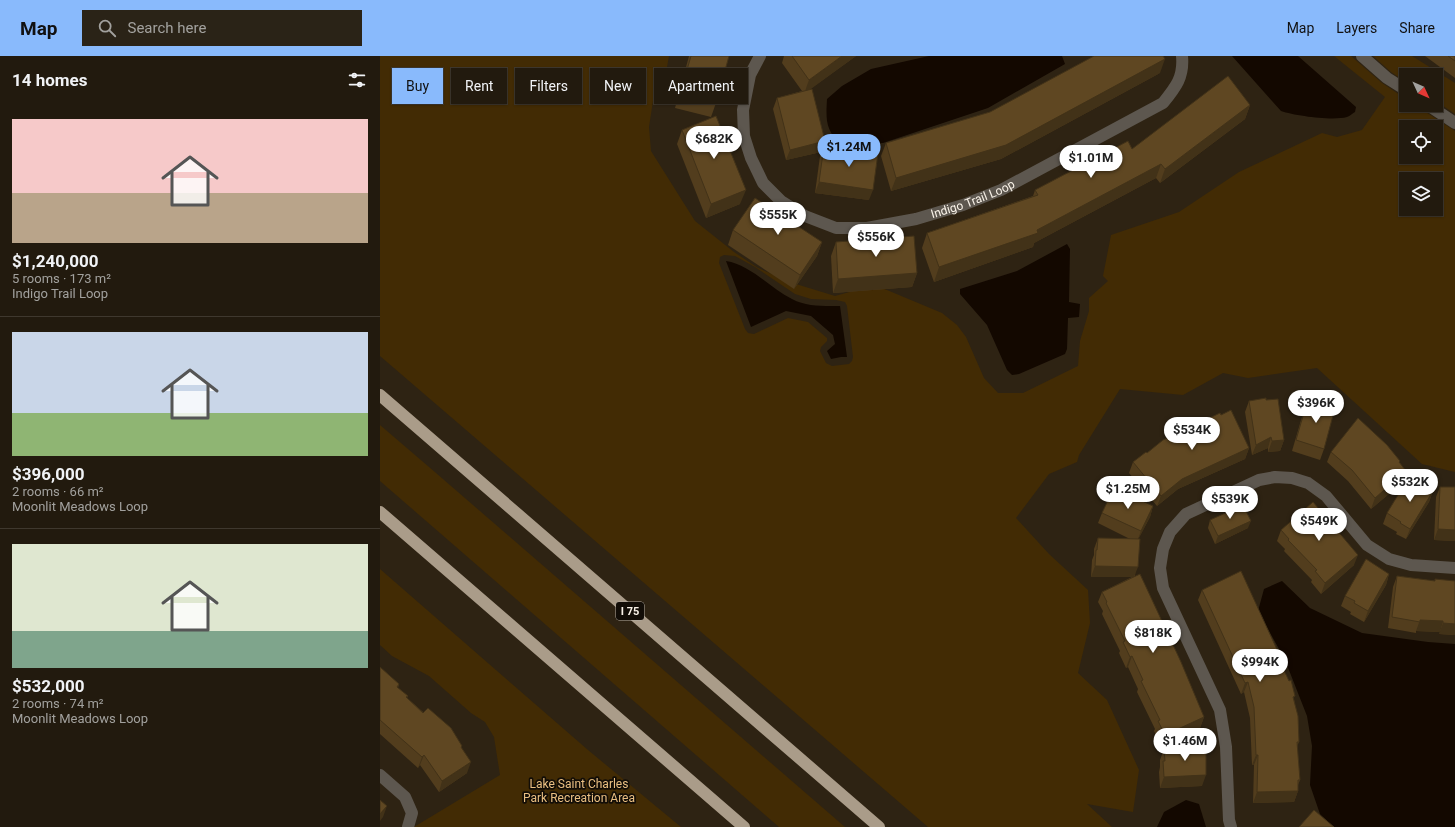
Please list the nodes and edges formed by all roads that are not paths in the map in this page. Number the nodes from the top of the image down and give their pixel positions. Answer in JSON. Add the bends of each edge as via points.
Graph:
{"nodes":[{"id":1,"x":760,"y":56,"type":"edge"},
{"id":2,"x":1182,"y":56,"type":"edge"},
{"id":3,"x":1362,"y":56,"type":"edge"},
{"id":4,"x":1399,"y":86,"type":"edge"},
{"id":5,"x":1438,"y":112,"type":"edge"},
{"id":6,"x":1455,"y":123,"type":"edge"},
{"id":7,"x":380,"y":395,"type":"edge"},
{"id":8,"x":380,"y":512,"type":"edge"},
{"id":9,"x":1455,"y":568,"type":"edge"},
{"id":10,"x":380,"y":775,"type":"edge"},
{"id":11,"x":408,"y":827,"type":"edge"},
{"id":12,"x":744,"y":827,"type":"edge"},
{"id":13,"x":879,"y":827,"type":"edge"},
{"id":14,"x":1231,"y":827,"type":"edge"}],
"edges":[{"from":1,"to":2,"type":"street","name":"Indigo Trail Loop","via":[[750,75],[743,110],[744,136],[763,183],[781,201],[805,216],[836,228],[867,228],[916,219],[1001,190],[1163,103],[1177,86],[1183,67]]},
{"from":3,"to":4,"type":"street"},
{"from":5,"to":6,"type":"street"},
{"from":7,"to":13,"type":"highway","number":"I 75"},
{"from":8,"to":12,"type":"highway"},
{"from":9,"to":14,"type":"street","via":[[1411,565],[1389,559],[1367,545],[1326,496],[1308,483],[1292,478],[1275,477],[1259,480],[1186,514],[1170,532],[1163,549],[1160,568],[1163,588],[1220,710],[1226,747]]},
{"from":10,"to":11,"type":"street","via":[[405,797],[412,813]]}]}
